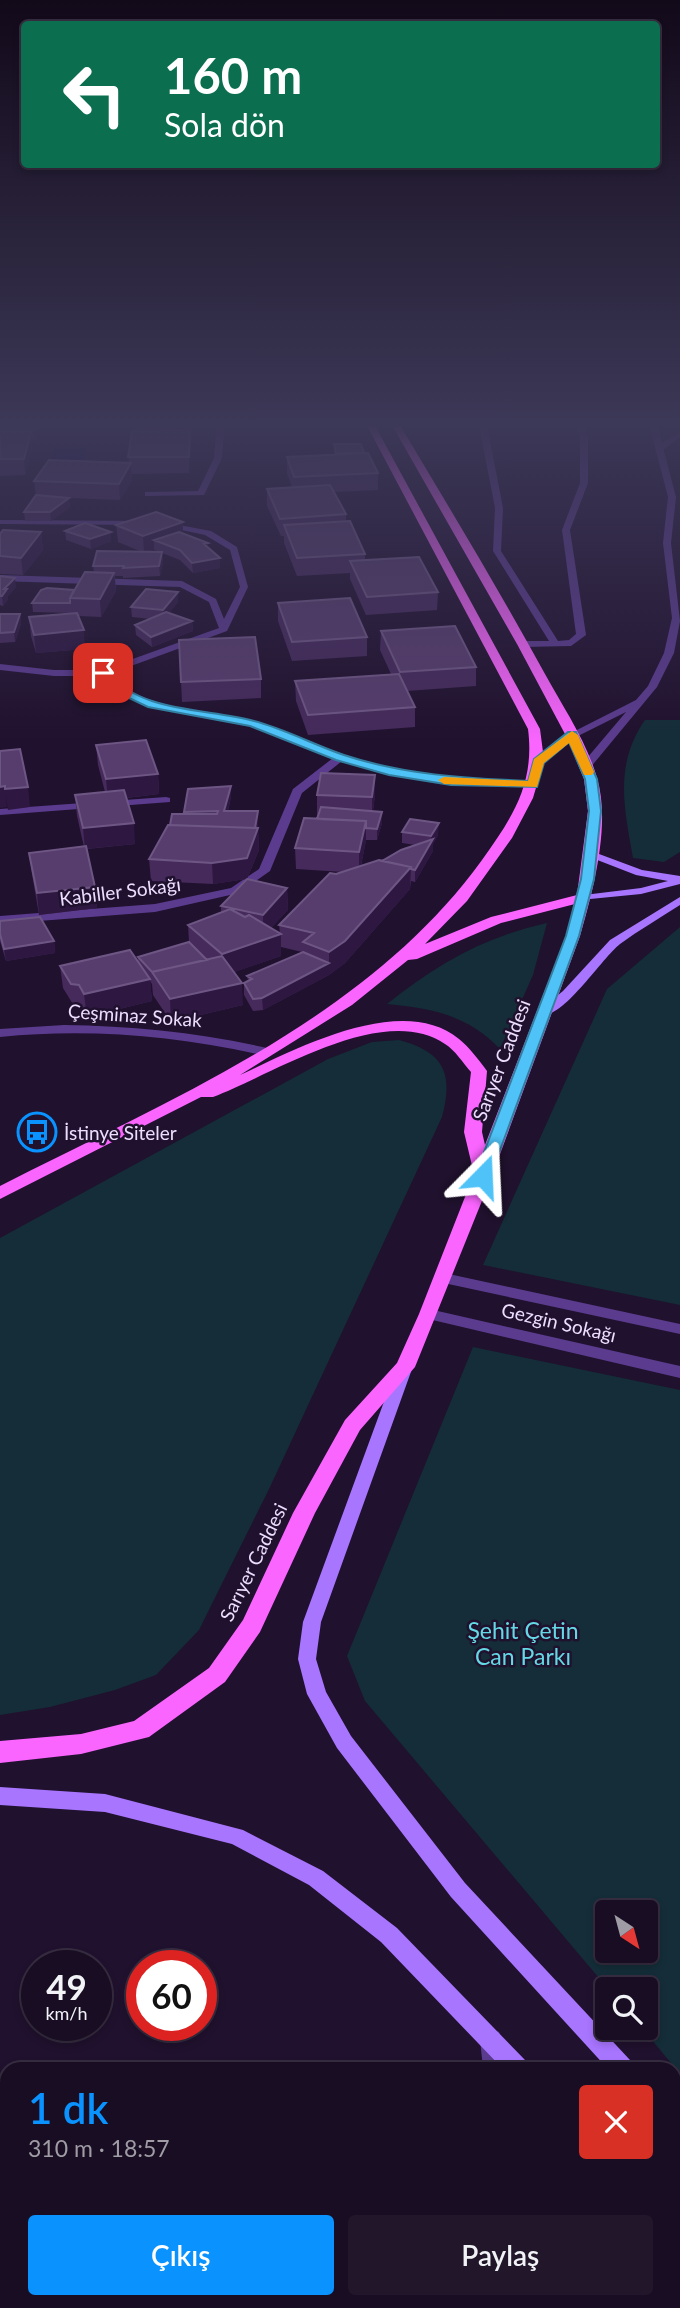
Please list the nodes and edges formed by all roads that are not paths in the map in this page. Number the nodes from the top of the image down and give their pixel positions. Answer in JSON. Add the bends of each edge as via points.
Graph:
{"nodes":[{"id":1,"x":187,"y":528,"type":"edge"},
{"id":2,"x":426,"y":528,"type":"edge"},
{"id":3,"x":456,"y":528,"type":"edge"},
{"id":4,"x":498,"y":528,"type":"edge"},
{"id":5,"x":567,"y":528,"type":"edge"},
{"id":6,"x":669,"y":528,"type":"edge"},
{"id":7,"x":0,"y":578,"type":"edge"},
{"id":8,"x":224,"y":629,"type":"junction"},
{"id":9,"x":555,"y":643,"type":"junction"},
{"id":10,"x":523,"y":644,"type":"junction"},
{"id":11,"x":0,"y":667,"type":"edge"},
{"id":12,"x":103,"y":673,"type":"junction"},
{"id":13,"x":637,"y":702,"type":"junction"},
{"id":14,"x":572,"y":735,"type":"junction"},
{"id":15,"x":340,"y":758,"type":"junction"},
{"id":16,"x":539,"y":761,"type":"junction"},
{"id":17,"x":586,"y":766,"type":"junction"},
{"id":18,"x":533,"y":785,"type":"junction"},
{"id":19,"x":166,"y":800,"type":"dead end"},
{"id":20,"x":0,"y":812,"type":"edge"},
{"id":21,"x":591,"y":854,"type":"junction"},
{"id":22,"x":680,"y":881,"type":"edge"},
{"id":23,"x":584,"y":898,"type":"junction"},
{"id":24,"x":680,"y":901,"type":"edge"},
{"id":25,"x":0,"y":920,"type":"edge"},
{"id":26,"x":394,"y":966,"type":"junction"},
{"id":27,"x":545,"y":1012,"type":"junction"},
{"id":28,"x":0,"y":1033,"type":"edge"},
{"id":29,"x":266,"y":1052,"type":"junction"},
{"id":30,"x":173,"y":1102,"type":"junction"},
{"id":31,"x":483,"y":1176,"type":"junction"},
{"id":32,"x":0,"y":1193,"type":"edge"},
{"id":33,"x":444,"y":1278,"type":"junction"},
{"id":34,"x":429,"y":1314,"type":"junction"},
{"id":35,"x":680,"y":1329,"type":"edge"},
{"id":36,"x":405,"y":1367,"type":"junction"},
{"id":37,"x":680,"y":1371,"type":"edge"},
{"id":38,"x":0,"y":1752,"type":"edge"},
{"id":39,"x":0,"y":1796,"type":"edge"},
{"id":40,"x":491,"y":2039,"type":"junction"},
{"id":41,"x":493,"y":2062,"type":"edge"},
{"id":42,"x":512,"y":2062,"type":"edge"},
{"id":43,"x":616,"y":2062,"type":"edge"}],
"edges":[{"from":1,"to":8,"type":"street","via":[[208,533],[234,549],[244,587]]},
{"from":2,"to":16,"type":"main road","via":[[534,729]]},
{"from":3,"to":10,"type":"main road","name":"Sarıyer Caddesi"},
{"from":4,"to":9,"type":"street","via":[[497,551]]},
{"from":5,"to":9,"type":"street","via":[[581,635],[571,643]]},
{"from":6,"to":13,"type":"street","via":[[676,618],[669,653],[652,687]]},
{"from":7,"to":8,"type":"street","via":[[182,583],[213,601]]},
{"from":8,"to":12,"type":"street"},
{"from":9,"to":10,"type":"street"},
{"from":10,"to":14,"type":"main road","name":"Sarıyer Caddesi"},
{"from":11,"to":12,"type":"street"},
{"from":12,"to":15,"type":"street","via":[[113,687],[152,705],[253,724]]},
{"from":13,"to":14,"type":"street"},
{"from":13,"to":17,"type":"street"},
{"from":14,"to":16,"type":"main road"},
{"from":14,"to":17,"type":"main road","name":"Sarıyer Caddesi"},
{"from":15,"to":18,"type":"street","via":[[451,781]]},
{"from":15,"to":25,"type":"street","name":"Kabiller Sokağı","via":[[297,791],[264,871],[235,891],[155,908]]},
{"from":16,"to":18,"type":"main road"},
{"from":17,"to":21,"type":"main road","name":"Sarıyer Caddesi","via":[[595,811]]},
{"from":18,"to":26,"type":"main road","via":[[488,865],[443,919]]},
{"from":19,"to":20,"type":"street"},
{"from":21,"to":22,"type":"main road","via":[[640,873]]},
{"from":21,"to":23,"type":"main road","name":"Sarıyer Caddesi"},
{"from":22,"to":23,"type":"main road"},
{"from":23,"to":26,"type":"main road","via":[[463,929]]},
{"from":23,"to":27,"type":"main road","name":"Sarıyer Caddesi"},
{"from":24,"to":27,"type":"main road","via":[[614,943]]},
{"from":26,"to":29,"type":"main road"},
{"from":27,"to":31,"type":"main road","name":"Sarıyer Caddesi"},
{"from":28,"to":29,"type":"street","name":"Çeşminaz Sokak","via":[[40,1028],[212,1039]]},
{"from":29,"to":30,"type":"main road"},
{"from":30,"to":31,"type":"main road","via":[[269,1070],[346,1033],[378,1026],[410,1027],[456,1043],[479,1072],[473,1132]]},
{"from":30,"to":32,"type":"main road"},
{"from":31,"to":33,"type":"main road","name":"Sarıyer Caddesi"},
{"from":33,"to":34,"type":"main road","name":"Sarıyer Caddesi"},
{"from":33,"to":35,"type":"street","name":"Gezgin Sokağı"},
{"from":34,"to":36,"type":"main road","name":"Sarıyer Caddesi"},
{"from":34,"to":37,"type":"street","name":"Gezgin Sokağı"},
{"from":36,"to":38,"type":"main road","name":"Sarıyer Caddesi","via":[[352,1425],[304,1513],[252,1625],[217,1675],[140,1730],[81,1744]]},
{"from":36,"to":43,"type":"main road","via":[[312,1622],[307,1660],[317,1694],[344,1742],[458,1890]]},
{"from":39,"to":40,"type":"main road","via":[[104,1803],[236,1836],[316,1878],[389,1935]]},
{"from":40,"to":41,"type":"street"},
{"from":40,"to":42,"type":"main road"}]}
